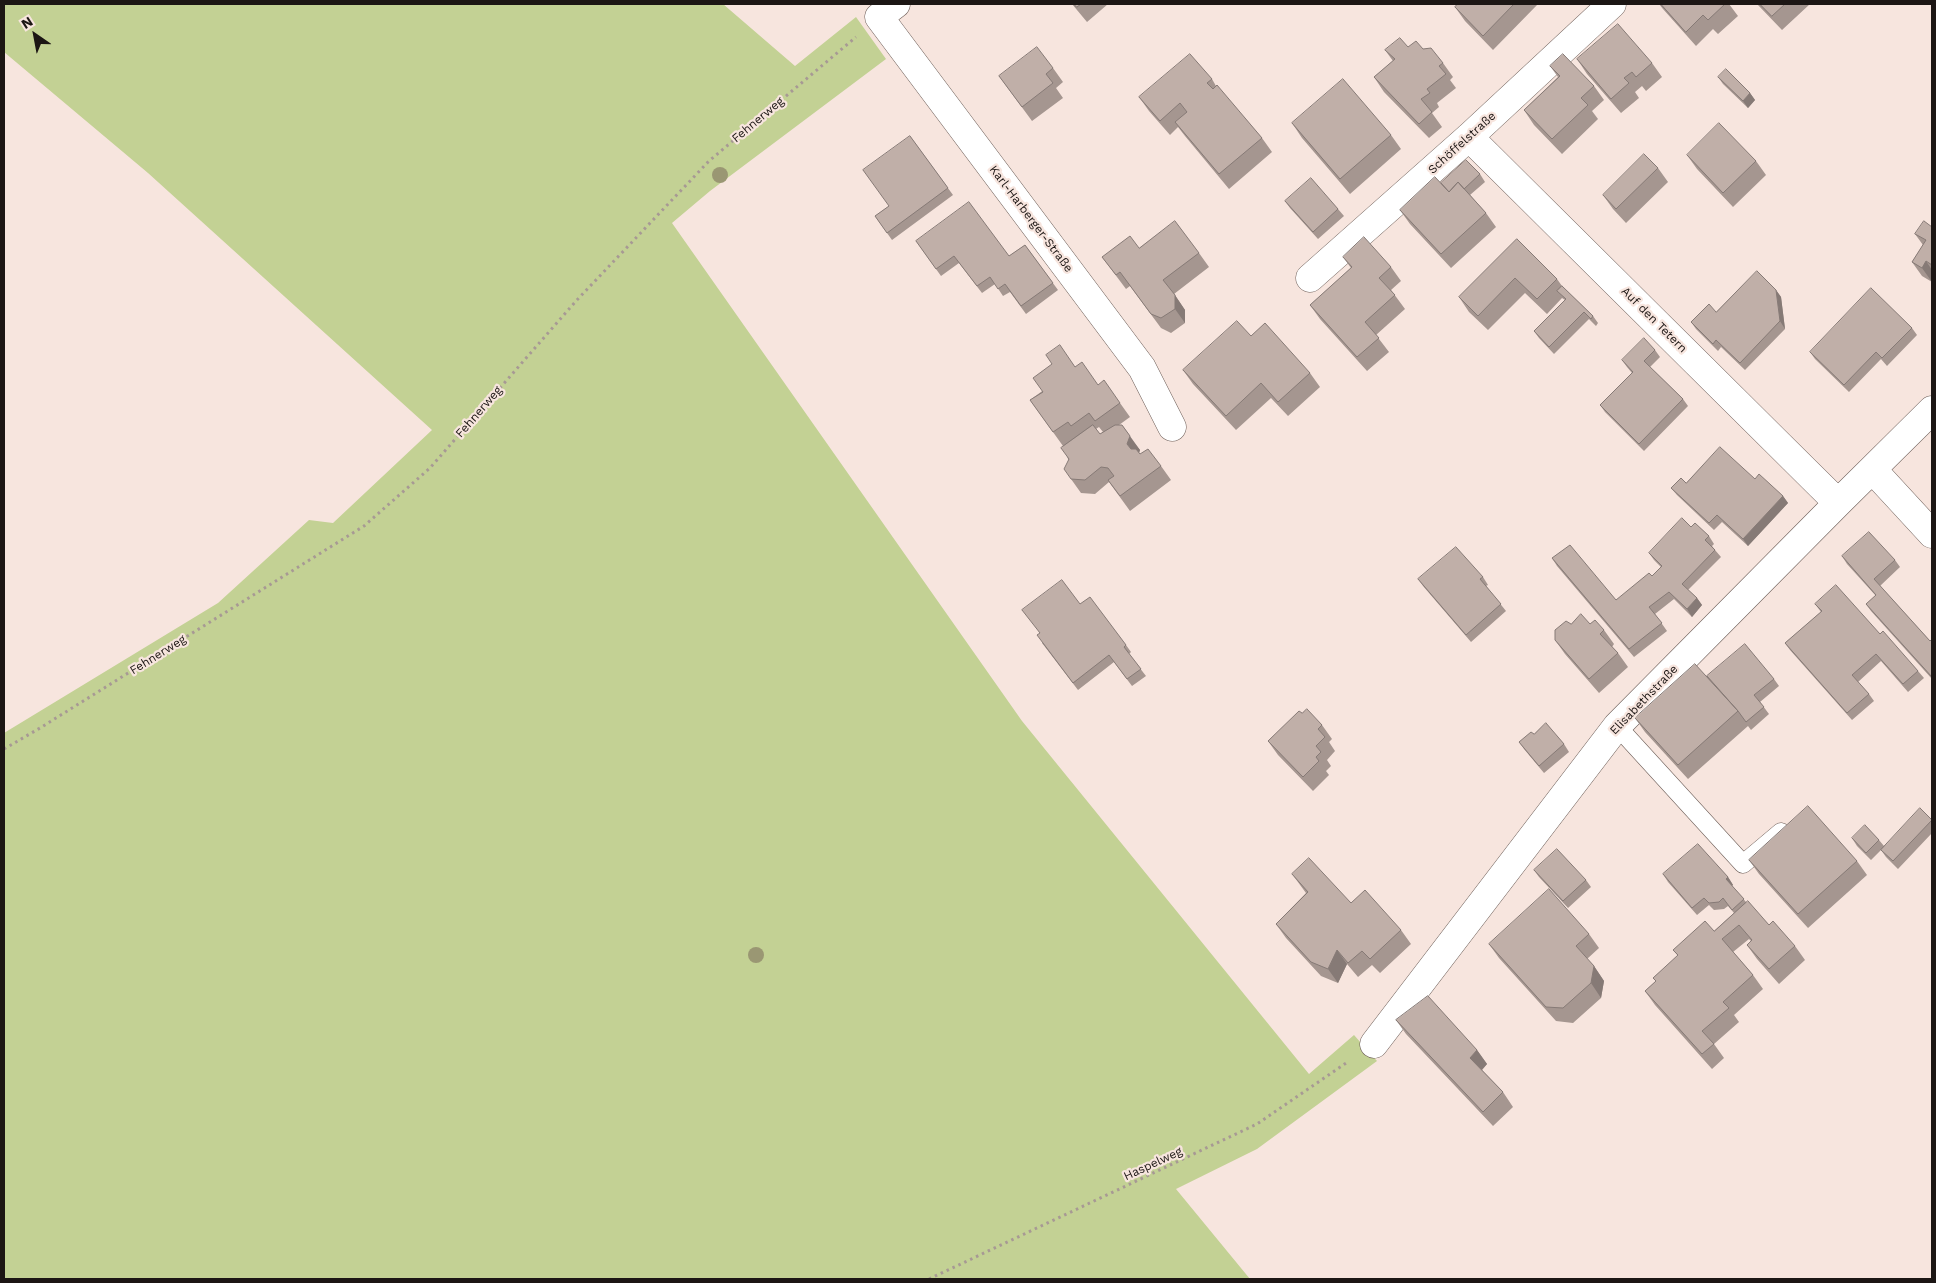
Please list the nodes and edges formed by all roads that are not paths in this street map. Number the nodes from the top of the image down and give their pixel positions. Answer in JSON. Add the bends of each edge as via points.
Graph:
{"nodes":[{"id":1,"x":1612,"y":4,"type":"edge"},
{"id":2,"x":887,"y":10,"type":"edge"},
{"id":3,"x":1469,"y":137,"type":"junction"},
{"id":4,"x":1310,"y":278,"type":"dead end"},
{"id":5,"x":1932,"y":410,"type":"edge"},
{"id":6,"x":1172,"y":427,"type":"dead end"},
{"id":7,"x":1872,"y":470,"type":"junction"},
{"id":8,"x":1838,"y":503,"type":"junction"},
{"id":9,"x":1932,"y":534,"type":"edge"},
{"id":10,"x":1617,"y":726,"type":"junction"},
{"id":11,"x":1791,"y":823,"type":"edge"},
{"id":12,"x":1374,"y":1044,"type":"road end"}],
"edges":[{"from":1,"to":3,"type":"street","name":"Schöffelstraße"},
{"from":2,"to":6,"type":"street","name":"Karl-Harberger-Straße","via":[[1142,368]]},
{"from":3,"to":4,"type":"street","name":"Schöffelstraße"},
{"from":3,"to":8,"type":"street","name":"Auf den Tetern"},
{"from":5,"to":7,"type":"street","name":"Elisabethstraße"},
{"from":7,"to":8,"type":"street","name":"Elisabethstraße"},
{"from":7,"to":9,"type":"street"},
{"from":8,"to":10,"type":"street","name":"Elisabethstraße"},
{"from":10,"to":11,"type":"lane","via":[[1743,864]]},
{"from":10,"to":12,"type":"street","name":"Elisabethstraße"}]}
